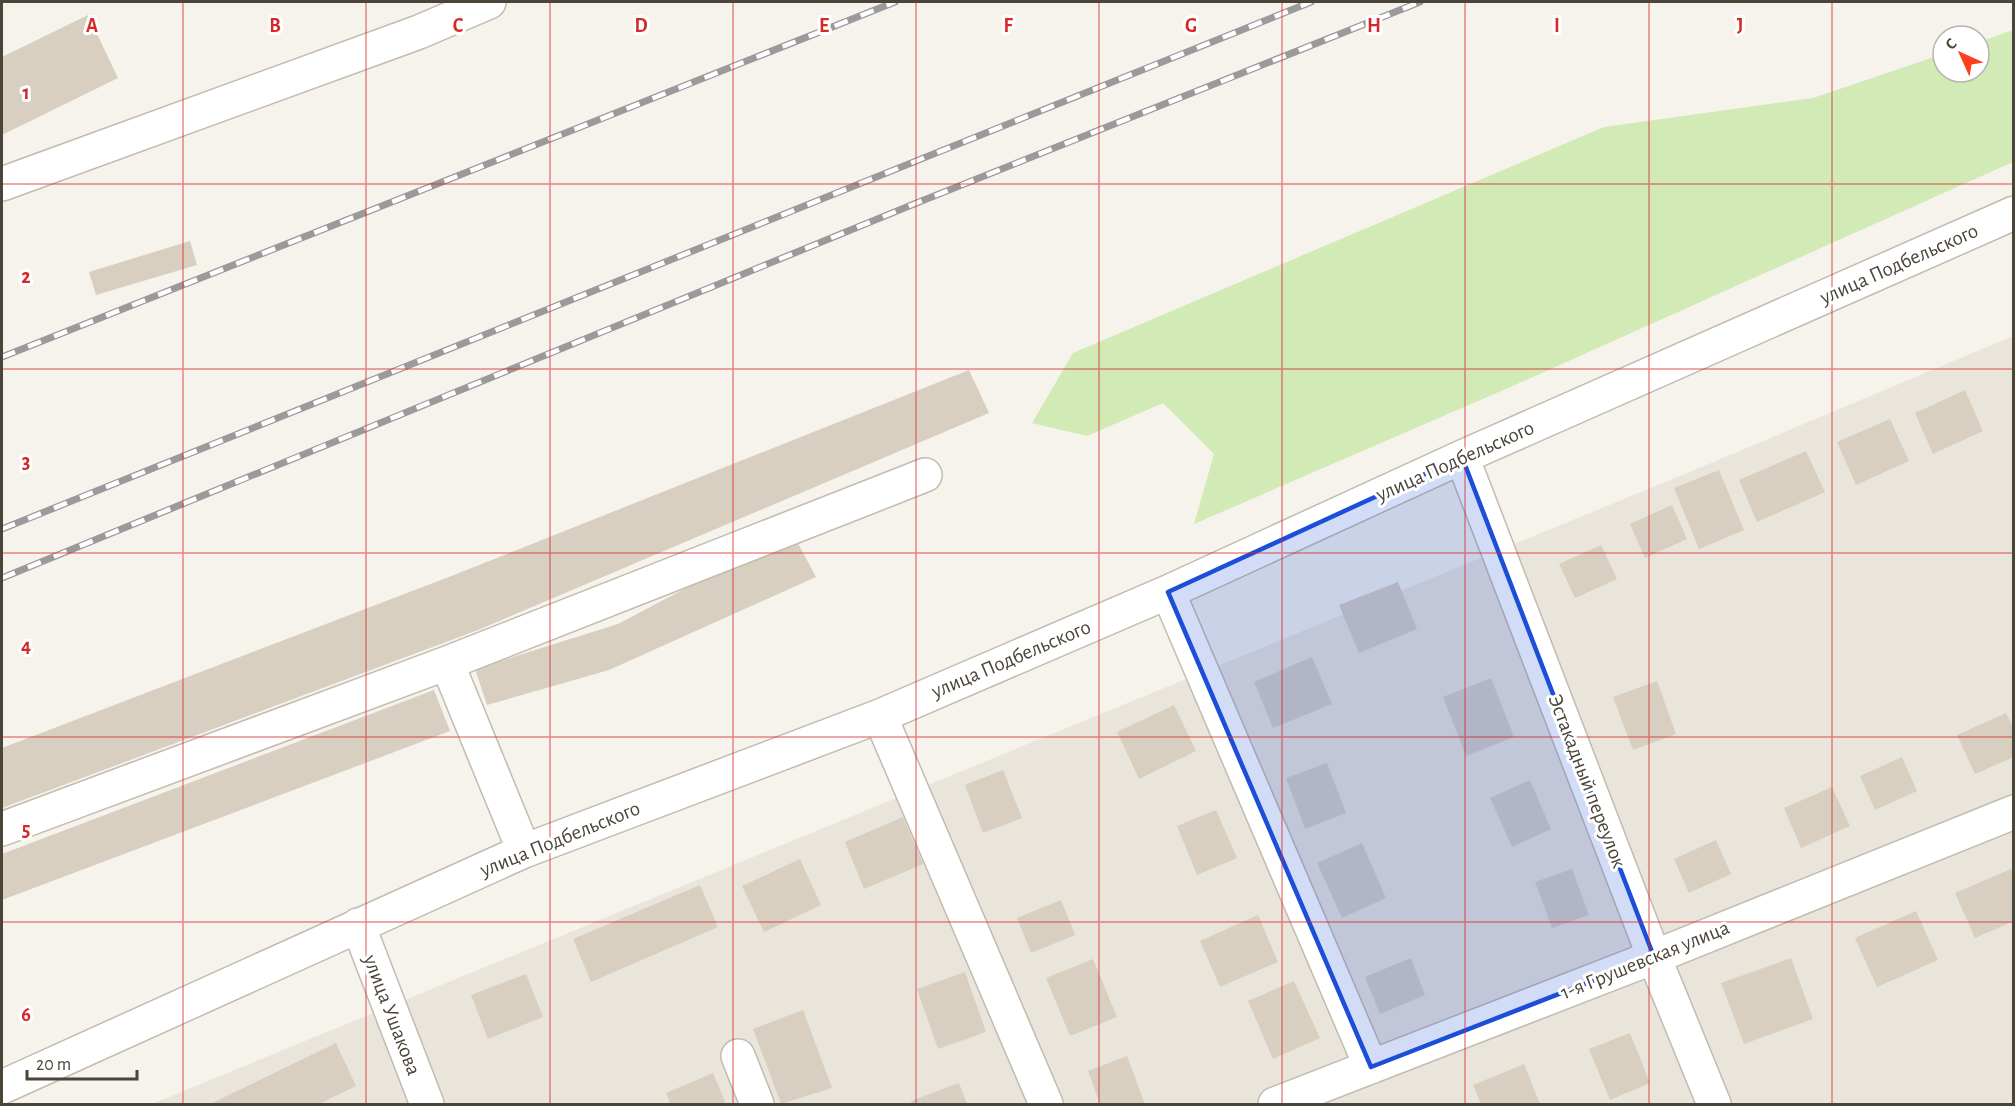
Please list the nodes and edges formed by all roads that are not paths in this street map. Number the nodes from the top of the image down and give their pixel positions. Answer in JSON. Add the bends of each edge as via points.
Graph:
{"nodes":[{"id":1,"x":489,"y":2,"type":"edge"},
{"id":2,"x":2,"y":184,"type":"edge"},
{"id":3,"x":2013,"y":213,"type":"edge"},
{"id":4,"x":1462,"y":457,"type":"junction"},
{"id":5,"x":925,"y":475,"type":"dead end"},
{"id":6,"x":1168,"y":592,"type":"junction"},
{"id":7,"x":447,"y":663,"type":"junction"},
{"id":8,"x":880,"y":716,"type":"junction"},
{"id":9,"x":2013,"y":812,"type":"edge"},
{"id":10,"x":2,"y":829,"type":"edge"},
{"id":11,"x":524,"y":851,"type":"junction"},
{"id":12,"x":358,"y":924,"type":"junction"},
{"id":13,"x":1654,"y":957,"type":"junction"},
{"id":14,"x":738,"y":1056,"type":"dead end"},
{"id":15,"x":1371,"y":1067,"type":"junction"},
{"id":16,"x":2,"y":1086,"type":"edge"},
{"id":17,"x":427,"y":1104,"type":"edge"},
{"id":18,"x":757,"y":1104,"type":"edge"},
{"id":19,"x":1046,"y":1104,"type":"edge"},
{"id":20,"x":1275,"y":1104,"type":"edge"},
{"id":21,"x":1714,"y":1104,"type":"edge"}],
"edges":[{"from":1,"to":2,"type":"street","via":[[419,32]]},
{"from":3,"to":4,"type":"street","name":"улица Подбельского"},
{"from":4,"to":6,"type":"street","name":"улица Подбельского"},
{"from":4,"to":13,"type":"street","name":"Эстакадный переулок"},
{"from":5,"to":7,"type":"street"},
{"from":6,"to":8,"type":"street","name":"улица Подбельского"},
{"from":6,"to":15,"type":"street"},
{"from":7,"to":10,"type":"street"},
{"from":7,"to":11,"type":"street"},
{"from":8,"to":11,"type":"street","name":"улица Подбельского"},
{"from":8,"to":19,"type":"street"},
{"from":9,"to":13,"type":"street","name":"1-я Грушевская улица"},
{"from":11,"to":12,"type":"street","name":"улица Подбельского"},
{"from":12,"to":16,"type":"street","name":"улица Подбельского"},
{"from":12,"to":17,"type":"street","name":"улица Ушакова"},
{"from":13,"to":15,"type":"street","name":"1-я Грушевская улица"},
{"from":13,"to":21,"type":"street","name":"Эстакадный переулок"},
{"from":14,"to":18,"type":"street"},
{"from":15,"to":20,"type":"street","name":"1-я Грушевская улица"}]}
